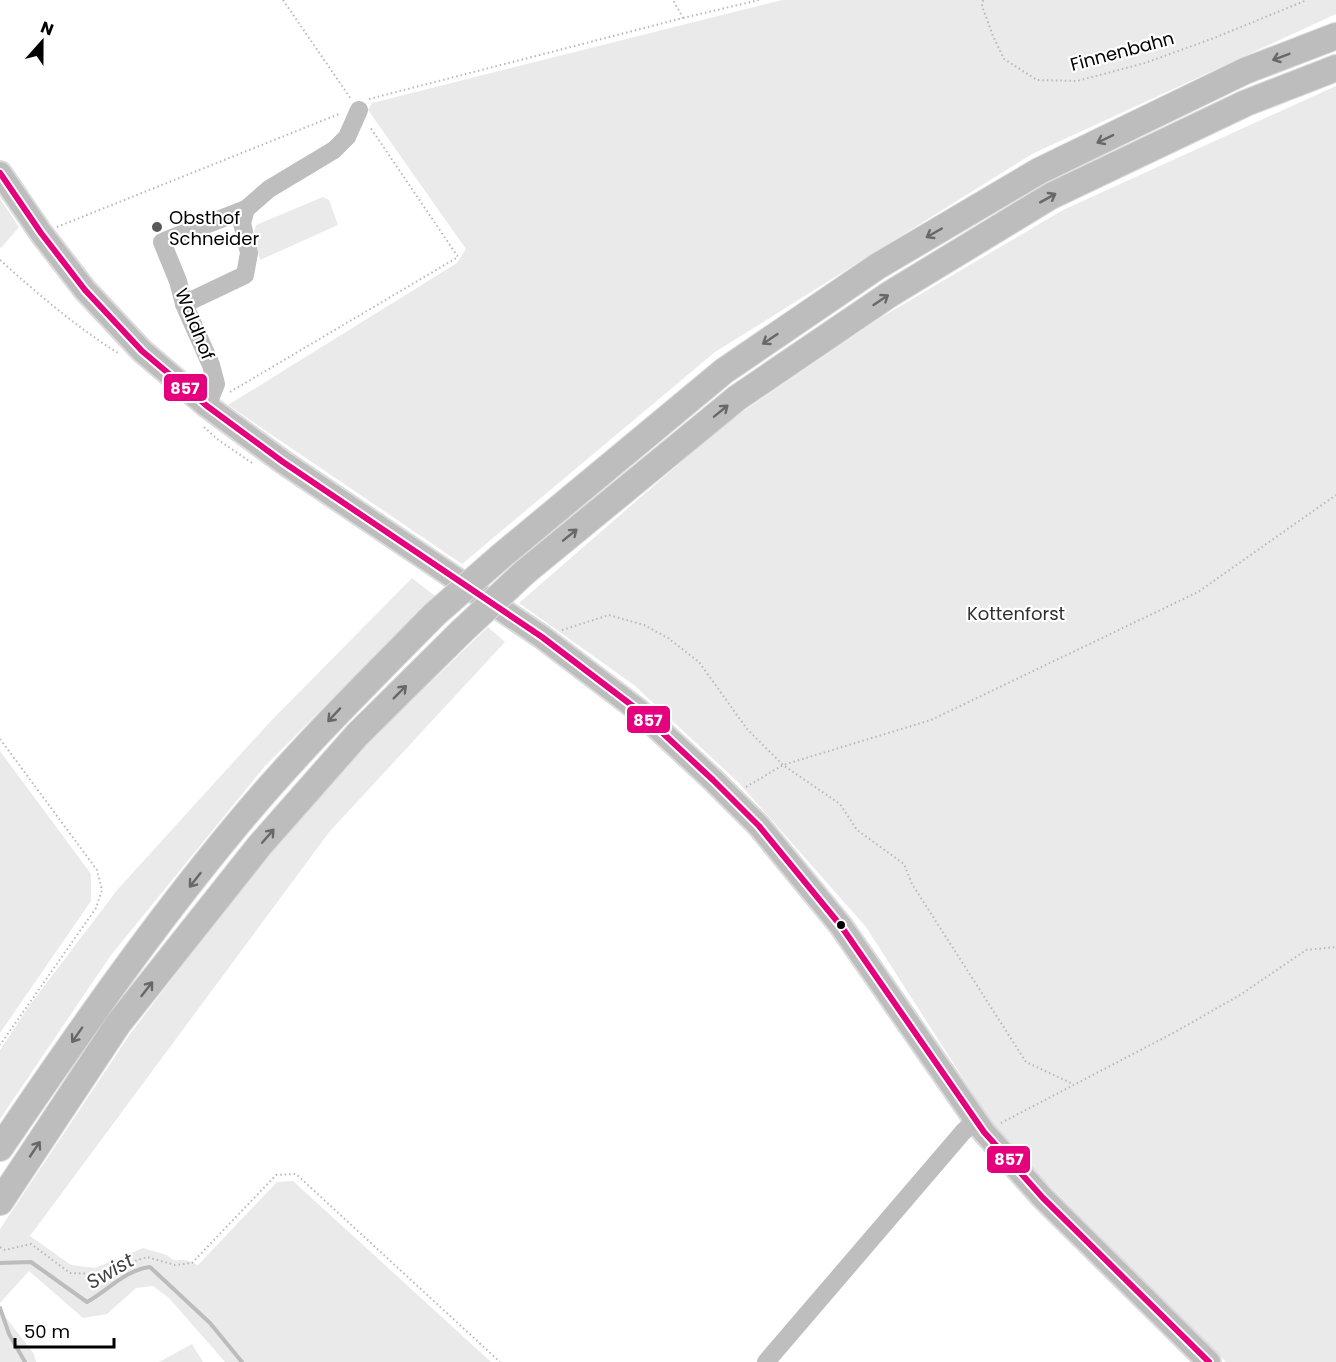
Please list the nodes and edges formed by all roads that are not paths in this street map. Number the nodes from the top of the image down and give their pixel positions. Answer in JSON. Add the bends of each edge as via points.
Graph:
{"nodes":[{"id":1,"x":1336,"y":36,"type":"edge"},
{"id":2,"x":1336,"y":68,"type":"edge"},
{"id":3,"x":356,"y":107,"type":"road end"},
{"id":4,"x":0,"y":172,"type":"edge"},
{"id":5,"x":246,"y":209,"type":"junction"},
{"id":6,"x":184,"y":304,"type":"junction"},
{"id":7,"x":203,"y":415,"type":"junction"},
{"id":8,"x":974,"y":1128,"type":"junction"},
{"id":9,"x":0,"y":1148,"type":"edge"},
{"id":10,"x":2,"y":1199,"type":"edge"},
{"id":11,"x":766,"y":1362,"type":"edge"},
{"id":12,"x":1209,"y":1362,"type":"edge"}],
"edges":[{"from":1,"to":9,"type":"highway","one_way":true,"bridge":true,"via":[[1245,71],[1039,171],[878,266],[724,371],[500,557],[435,614],[334,715],[236,826],[102,1000]]},
{"from":10,"to":2,"type":"highway","one_way":true,"bridge":true,"via":[[118,1024],[260,845],[357,735],[525,572],[737,398],[890,294],[1051,196],[1246,103]]},
{"from":3,"to":5,"type":"lane","via":[[347,137],[334,150],[269,189]]},
{"from":4,"to":7,"type":"main road","via":[[85,290]]},
{"from":5,"to":6,"type":"lane","via":[[242,223],[249,253],[245,275]]},
{"from":5,"to":6,"type":"lane","name":"Waldhof","via":[[162,243]]},
{"from":6,"to":7,"type":"lane","name":"Waldhof","via":[[212,365],[216,384]]},
{"from":7,"to":8,"type":"main road","via":[[283,462],[548,641],[638,710],[759,826],[841,926]]},
{"from":8,"to":11,"type":"lane"},
{"from":8,"to":12,"type":"main road"}]}
